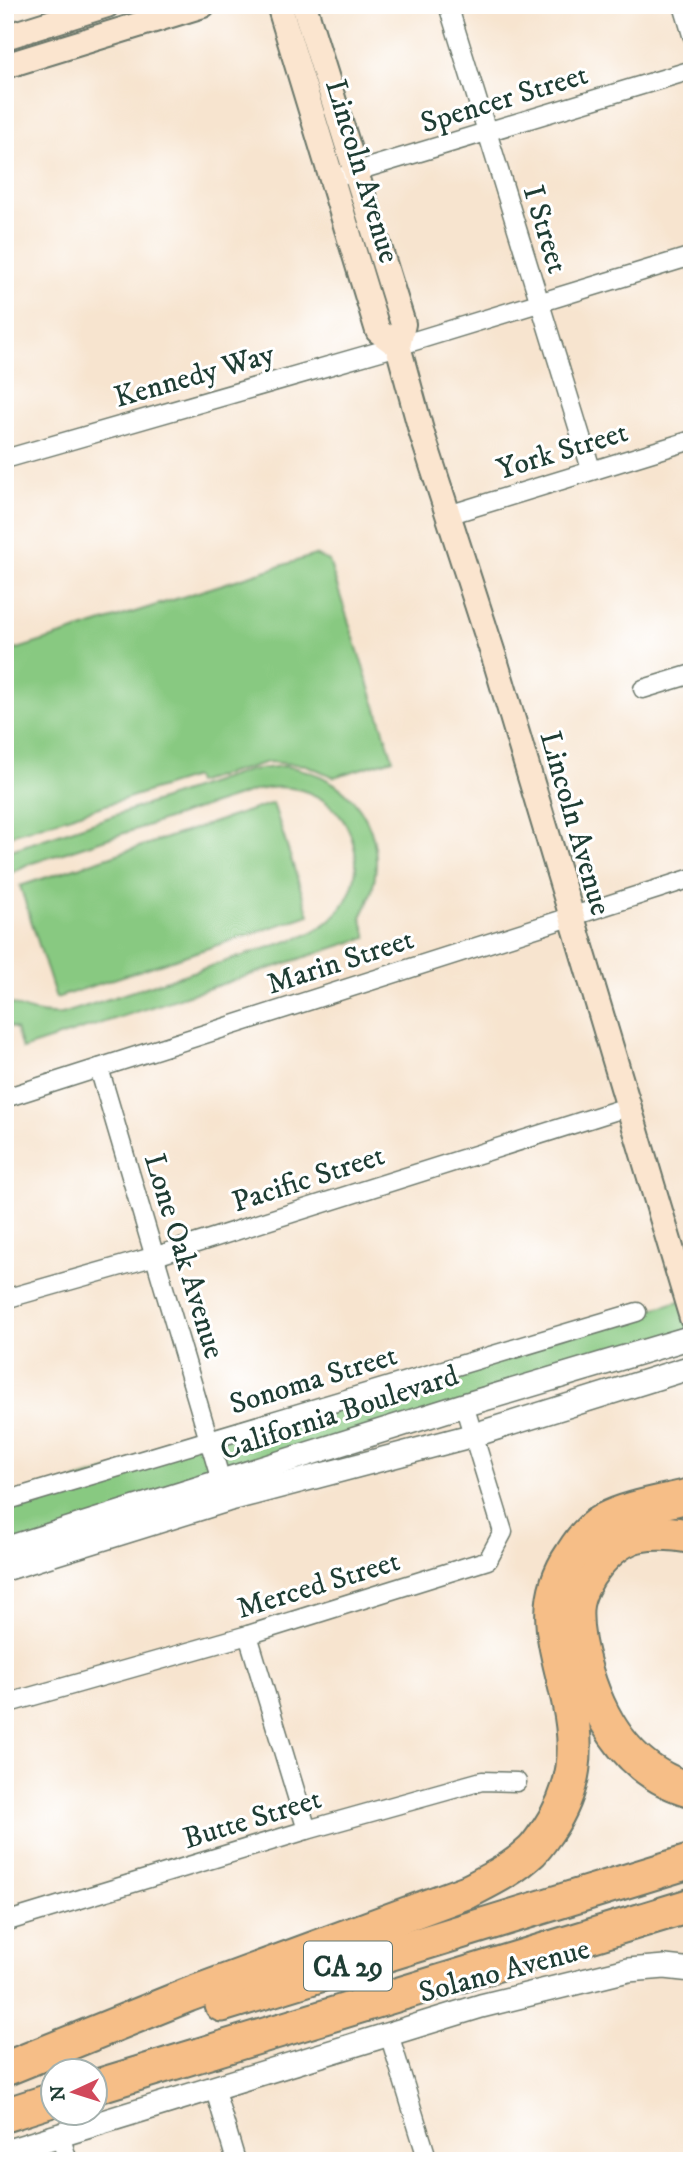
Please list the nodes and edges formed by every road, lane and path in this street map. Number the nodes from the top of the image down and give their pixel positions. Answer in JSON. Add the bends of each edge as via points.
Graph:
{"nodes":[{"id":1,"x":107,"y":5,"type":"edge"},
{"id":2,"x":203,"y":5,"type":"edge"},
{"id":3,"x":279,"y":5,"type":"edge"},
{"id":4,"x":304,"y":5,"type":"edge"},
{"id":5,"x":448,"y":5,"type":"edge"},
{"id":6,"x":683,"y":5,"type":"edge"},
{"id":7,"x":692,"y":35,"type":"edge"},
{"id":8,"x":5,"y":37,"type":"edge"},
{"id":9,"x":5,"y":66,"type":"edge"},
{"id":10,"x":692,"y":70,"type":"edge"},
{"id":11,"x":488,"y":132,"type":"junction"},
{"id":12,"x":344,"y":175,"type":"junction"},
{"id":13,"x":692,"y":256,"type":"edge"},
{"id":14,"x":539,"y":303,"type":"junction"},
{"id":15,"x":398,"y":345,"type":"junction"},
{"id":16,"x":692,"y":440,"type":"edge"},
{"id":17,"x":5,"y":459,"type":"edge"},
{"id":18,"x":591,"y":469,"type":"junction"},
{"id":19,"x":448,"y":514,"type":"junction"},
{"id":20,"x":692,"y":674,"type":"edge"},
{"id":21,"x":643,"y":690,"type":"dead end"},
{"id":22,"x":692,"y":878,"type":"edge"},
{"id":23,"x":570,"y":916,"type":"junction"},
{"id":24,"x":99,"y":1068,"type":"junction"},
{"id":25,"x":5,"y":1098,"type":"edge"},
{"id":26,"x":627,"y":1107,"type":"junction"},
{"id":27,"x":156,"y":1256,"type":"junction"},
{"id":28,"x":5,"y":1299,"type":"edge"},
{"id":29,"x":637,"y":1312,"type":"dead end"},
{"id":30,"x":692,"y":1318,"type":"edge"},
{"id":31,"x":692,"y":1337,"type":"edge"},
{"id":32,"x":692,"y":1367,"type":"edge"},
{"id":33,"x":464,"y":1405,"type":"junction"},
{"id":34,"x":474,"y":1435,"type":"junction"},
{"id":35,"x":210,"y":1439,"type":"junction"},
{"id":36,"x":692,"y":1473,"type":"edge"},
{"id":37,"x":224,"y":1491,"type":"junction"},
{"id":38,"x":692,"y":1495,"type":"edge"},
{"id":39,"x":5,"y":1501,"type":"edge"},
{"id":40,"x":656,"y":1504,"type":"junction"},
{"id":41,"x":692,"y":1537,"type":"edge"},
{"id":42,"x":5,"y":1549,"type":"edge"},
{"id":43,"x":5,"y":1569,"type":"edge"},
{"id":44,"x":248,"y":1635,"type":"junction"},
{"id":45,"x":5,"y":1704,"type":"edge"},
{"id":46,"x":517,"y":1783,"type":"dead end"},
{"id":47,"x":692,"y":1790,"type":"edge"},
{"id":48,"x":307,"y":1830,"type":"junction"},
{"id":49,"x":692,"y":1861,"type":"edge"},
{"id":50,"x":692,"y":1905,"type":"edge"},
{"id":51,"x":692,"y":1920,"type":"edge"},
{"id":52,"x":5,"y":1922,"type":"edge"},
{"id":53,"x":692,"y":1970,"type":"edge"},
{"id":54,"x":435,"y":1984,"type":"junction"},
{"id":55,"x":389,"y":2034,"type":"junction"},
{"id":56,"x":5,"y":2070,"type":"edge"},
{"id":57,"x":108,"y":2083,"type":"edge"},
{"id":58,"x":214,"y":2087,"type":"junction"},
{"id":59,"x":38,"y":2104,"type":"edge"},
{"id":60,"x":5,"y":2115,"type":"edge"},
{"id":61,"x":61,"y":2135,"type":"junction"},
{"id":62,"x":5,"y":2152,"type":"edge"},
{"id":63,"x":68,"y":2161,"type":"edge"},
{"id":64,"x":236,"y":2161,"type":"edge"},
{"id":65,"x":428,"y":2161,"type":"edge"}],
"edges":[{"from":1,"to":8,"type":"main road"},
{"from":2,"to":9,"type":"main road"},
{"from":3,"to":12,"type":"main road","name":"Lincoln Avenue"},
{"from":4,"to":12,"type":"main road","name":"Lincoln Avenue"},
{"from":5,"to":11,"type":"street","name":"I Street"},
{"from":6,"to":7,"type":"street"},
{"from":10,"to":11,"type":"street","name":"Spencer Street"},
{"from":11,"to":12,"type":"street","name":"Spencer Street"},
{"from":11,"to":14,"type":"street","name":"I Street"},
{"from":12,"to":15,"type":"main road","name":"Lincoln Avenue","via":[[403,324]]},
{"from":13,"to":14,"type":"street","name":"Kennedy Way"},
{"from":14,"to":15,"type":"street","name":"Kennedy Way"},
{"from":14,"to":18,"type":"street","name":"I Street"},
{"from":15,"to":17,"type":"street","name":"Kennedy Way"},
{"from":15,"to":19,"type":"main road","name":"Lincoln Avenue"},
{"from":16,"to":18,"type":"street","name":"York Street"},
{"from":18,"to":19,"type":"street","name":"York Street"},
{"from":19,"to":23,"type":"main road","name":"Lincoln Avenue"},
{"from":20,"to":21,"type":"street"},
{"from":22,"to":23,"type":"street","name":"Marin Street"},
{"from":23,"to":24,"type":"street","name":"Marin Street"},
{"from":23,"to":26,"type":"main road","name":"Lincoln Avenue"},
{"from":24,"to":25,"type":"street","name":"Marin Street"},
{"from":24,"to":27,"type":"street","name":"Lone Oak Avenue"},
{"from":26,"to":27,"type":"street","name":"Pacific Street"},
{"from":26,"to":30,"type":"main road","name":"Lincoln Avenue"},
{"from":27,"to":28,"type":"street","name":"Pacific Street"},
{"from":27,"to":35,"type":"street","name":"Lone Oak Avenue"},
{"from":29,"to":35,"type":"street","name":"Sonoma Street"},
{"from":31,"to":33,"type":"street","name":"California Boulevard"},
{"from":32,"to":34,"type":"street","name":"California Boulevard"},
{"from":33,"to":34,"type":"street","name":"Merced Street"},
{"from":33,"to":37,"type":"street","name":"California Boulevard"},
{"from":34,"to":37,"type":"street","name":"California Boulevard"},
{"from":34,"to":44,"type":"street","name":"Merced Street","via":[[503,1532],[488,1560]]},
{"from":35,"to":37,"type":"street","name":"Lone Oak Avenue"},
{"from":35,"to":39,"type":"street","name":"Sonoma Street"},
{"from":36,"to":40,"type":"highway"},
{"from":37,"to":42,"type":"street","name":"California Boulevard"},
{"from":37,"to":43,"type":"street","name":"California Boulevard"},
{"from":38,"to":40,"type":"highway"},
{"from":40,"to":56,"type":"highway","via":[[604,1520],[583,1537],[561,1570],[551,1606],[554,1644],[576,1746],[572,1783],[534,1850],[504,1874],[469,1891],[188,1995]]},
{"from":41,"to":47,"type":"highway","via":[[669,1532],[636,1536],[610,1550],[588,1576],[576,1606],[576,1638],[595,1702],[615,1738],[642,1767]]},
{"from":44,"to":45,"type":"street","name":"Merced Street"},
{"from":44,"to":48,"type":"street"},
{"from":46,"to":48,"type":"street","name":"Butte Street","via":[[482,1781]]},
{"from":48,"to":52,"type":"street","name":"Butte Street"},
{"from":49,"to":56,"type":"highway","number":"CA 29"},
{"from":50,"to":54,"type":"highway","number":"CA 29"},
{"from":51,"to":54,"type":"highway"},
{"from":53,"to":55,"type":"street","name":"Solano Avenue","via":[[628,1970]]},
{"from":54,"to":57,"type":"highway","number":"CA 29"},
{"from":55,"to":58,"type":"street","name":"Solano Avenue"},
{"from":55,"to":65,"type":"street"},
{"from":58,"to":61,"type":"street","name":"Solano Avenue"},
{"from":58,"to":64,"type":"street"},
{"from":59,"to":60,"type":"highway"},
{"from":61,"to":62,"type":"street","name":"Solano Avenue"},
{"from":61,"to":63,"type":"street"}]}
